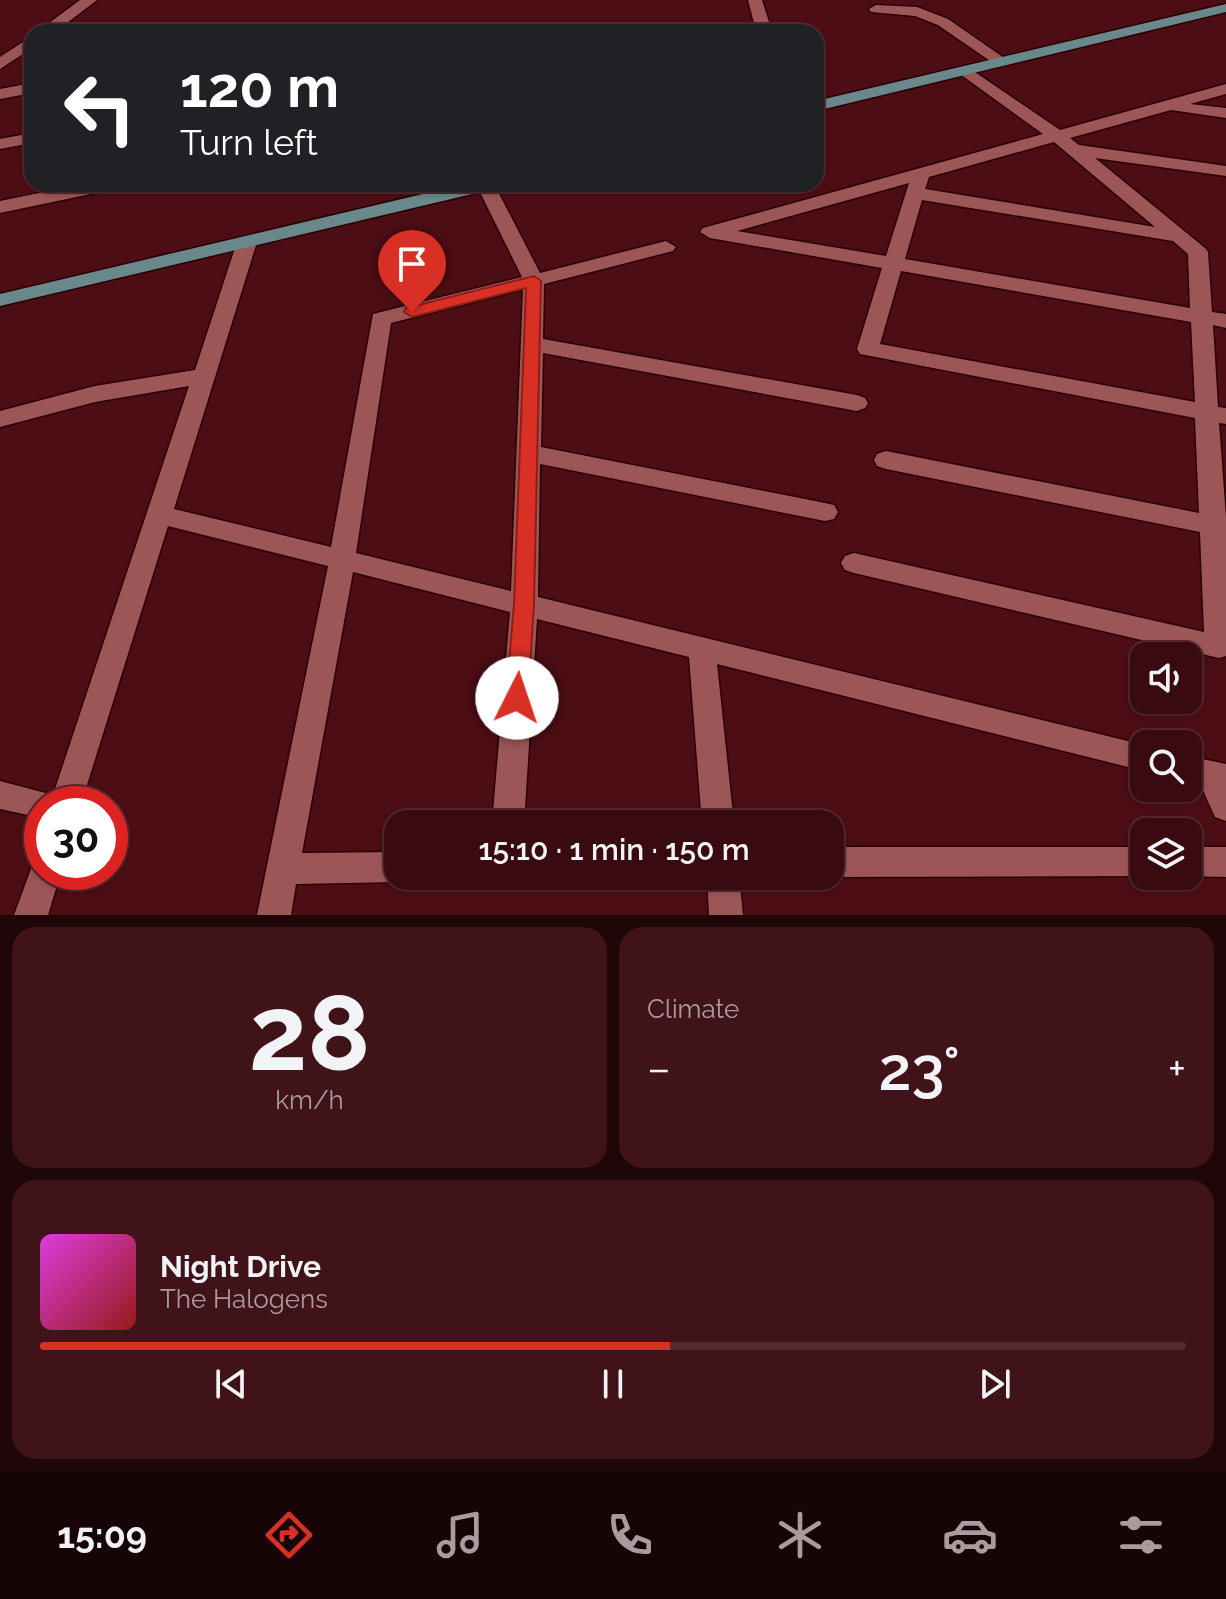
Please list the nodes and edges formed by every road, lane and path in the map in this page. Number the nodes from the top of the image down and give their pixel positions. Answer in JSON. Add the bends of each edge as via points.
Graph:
{"nodes":[{"id":1,"x":90,"y":0,"type":"edge"},
{"id":2,"x":755,"y":0,"type":"edge"},
{"id":3,"x":1226,"y":8,"type":"edge"},
{"id":4,"x":876,"y":9,"type":"dead end"},
{"id":5,"x":56,"y":24,"type":"edge"},
{"id":6,"x":762,"y":24,"type":"edge"},
{"id":7,"x":24,"y":47,"type":"edge"},
{"id":8,"x":1002,"y":62,"type":"junction"},
{"id":9,"x":0,"y":64,"type":"edge"},
{"id":10,"x":966,"y":71,"type":"junction"},
{"id":11,"x":1226,"y":89,"type":"edge"},
{"id":12,"x":24,"y":90,"type":"edge"},
{"id":13,"x":0,"y":94,"type":"edge"},
{"id":14,"x":824,"y":104,"type":"edge"},
{"id":15,"x":1163,"y":106,"type":"junction"},
{"id":16,"x":1226,"y":113,"type":"edge"},
{"id":17,"x":24,"y":140,"type":"edge"},
{"id":18,"x":1066,"y":143,"type":"junction"},
{"id":19,"x":0,"y":144,"type":"edge"},
{"id":20,"x":1226,"y":171,"type":"edge"},
{"id":21,"x":918,"y":183,"type":"junction"},
{"id":22,"x":72,"y":192,"type":"edge"},
{"id":23,"x":454,"y":192,"type":"edge"},
{"id":24,"x":491,"y":192,"type":"edge"},
{"id":25,"x":0,"y":207,"type":"edge"},
{"id":26,"x":1179,"y":236,"type":"junction"},
{"id":27,"x":247,"y":242,"type":"junction"},
{"id":28,"x":666,"y":247,"type":"dead end"},
{"id":29,"x":893,"y":263,"type":"junction"},
{"id":30,"x":534,"y":281,"type":"junction"},
{"id":31,"x":0,"y":300,"type":"edge"},
{"id":32,"x":1201,"y":316,"type":"junction"},
{"id":33,"x":1226,"y":321,"type":"edge"},
{"id":34,"x":532,"y":344,"type":"junction"},
{"id":35,"x":203,"y":376,"type":"junction"},
{"id":36,"x":857,"y":403,"type":"dead end"},
{"id":37,"x":1216,"y":414,"type":"edge"},
{"id":38,"x":3,"y":424,"type":"edge"},
{"id":39,"x":528,"y":453,"type":"junction"},
{"id":40,"x":886,"y":460,"type":"dead end"},
{"id":41,"x":825,"y":512,"type":"dead end"},
{"id":42,"x":158,"y":514,"type":"junction"},
{"id":43,"x":1219,"y":526,"type":"edge"},
{"id":44,"x":342,"y":559,"type":"junction"},
{"id":45,"x":854,"y":563,"type":"dead end"},
{"id":46,"x":524,"y":604,"type":"junction"},
{"id":47,"x":1222,"y":648,"type":"edge"},
{"id":48,"x":702,"y":649,"type":"junction"},
{"id":49,"x":1130,"y":755,"type":"edge"},
{"id":50,"x":1209,"y":774,"type":"edge"},
{"id":51,"x":72,"y":786,"type":"edge"},
{"id":52,"x":0,"y":795,"type":"edge"},
{"id":53,"x":24,"y":800,"type":"edge"},
{"id":54,"x":1226,"y":807,"type":"edge"},
{"id":55,"x":509,"y":810,"type":"edge"},
{"id":56,"x":717,"y":810,"type":"edge"},
{"id":57,"x":844,"y":862,"type":"edge"},
{"id":58,"x":1130,"y":862,"type":"edge"},
{"id":59,"x":1202,"y":862,"type":"edge"},
{"id":60,"x":1226,"y":862,"type":"edge"},
{"id":61,"x":384,"y":867,"type":"edge"},
{"id":62,"x":283,"y":869,"type":"junction"},
{"id":63,"x":39,"y":890,"type":"edge"},
{"id":64,"x":724,"y":890,"type":"edge"},
{"id":65,"x":31,"y":915,"type":"edge"},
{"id":66,"x":274,"y":915,"type":"edge"},
{"id":67,"x":726,"y":915,"type":"edge"}],
"edges":[{"from":1,"to":5,"type":"street"},
{"from":2,"to":6,"type":"street"},
{"from":3,"to":8,"type":"main road"},
{"from":4,"to":8,"type":"street","via":[[917,12],[943,22]]},
{"from":7,"to":9,"type":"street"},
{"from":8,"to":10,"type":"main road"},
{"from":10,"to":14,"type":"main road"},
{"from":10,"to":18,"type":"street"},
{"from":11,"to":15,"type":"street"},
{"from":12,"to":13,"type":"street"},
{"from":15,"to":16,"type":"street"},
{"from":15,"to":18,"type":"street"},
{"from":17,"to":19,"type":"street"},
{"from":18,"to":20,"type":"street"},
{"from":18,"to":21,"type":"street"},
{"from":18,"to":26,"type":"street"},
{"from":21,"to":26,"type":"street"},
{"from":21,"to":29,"type":"street"},
{"from":21,"to":29,"type":"street","via":[[710,232]]},
{"from":22,"to":25,"type":"street"},
{"from":23,"to":27,"type":"main road"},
{"from":24,"to":30,"type":"street"},
{"from":26,"to":32,"type":"street","via":[[1198,252]]},
{"from":27,"to":31,"type":"main road"},
{"from":27,"to":35,"type":"street"},
{"from":28,"to":30,"type":"street"},
{"from":29,"to":32,"type":"street"},
{"from":29,"to":37,"type":"street","via":[[868,349]]},
{"from":30,"to":34,"type":"street"},
{"from":30,"to":44,"type":"street","via":[[381,319]]},
{"from":32,"to":33,"type":"street"},
{"from":32,"to":37,"type":"street"},
{"from":34,"to":36,"type":"street"},
{"from":34,"to":39,"type":"street"},
{"from":35,"to":38,"type":"street","via":[[95,394]]},
{"from":35,"to":42,"type":"street"},
{"from":37,"to":43,"type":"street"},
{"from":39,"to":41,"type":"street"},
{"from":39,"to":46,"type":"street"},
{"from":40,"to":43,"type":"street"},
{"from":42,"to":44,"type":"street"},
{"from":42,"to":51,"type":"street"},
{"from":43,"to":47,"type":"street"},
{"from":44,"to":46,"type":"street"},
{"from":44,"to":62,"type":"street"},
{"from":45,"to":47,"type":"street"},
{"from":46,"to":48,"type":"street"},
{"from":46,"to":55,"type":"street"},
{"from":48,"to":49,"type":"street"},
{"from":48,"to":56,"type":"street"},
{"from":50,"to":54,"type":"street"},
{"from":52,"to":53,"type":"street"},
{"from":57,"to":58,"type":"street"},
{"from":59,"to":60,"type":"street"},
{"from":61,"to":62,"type":"street"},
{"from":62,"to":66,"type":"street"},
{"from":63,"to":65,"type":"street"},
{"from":64,"to":67,"type":"street"}]}
